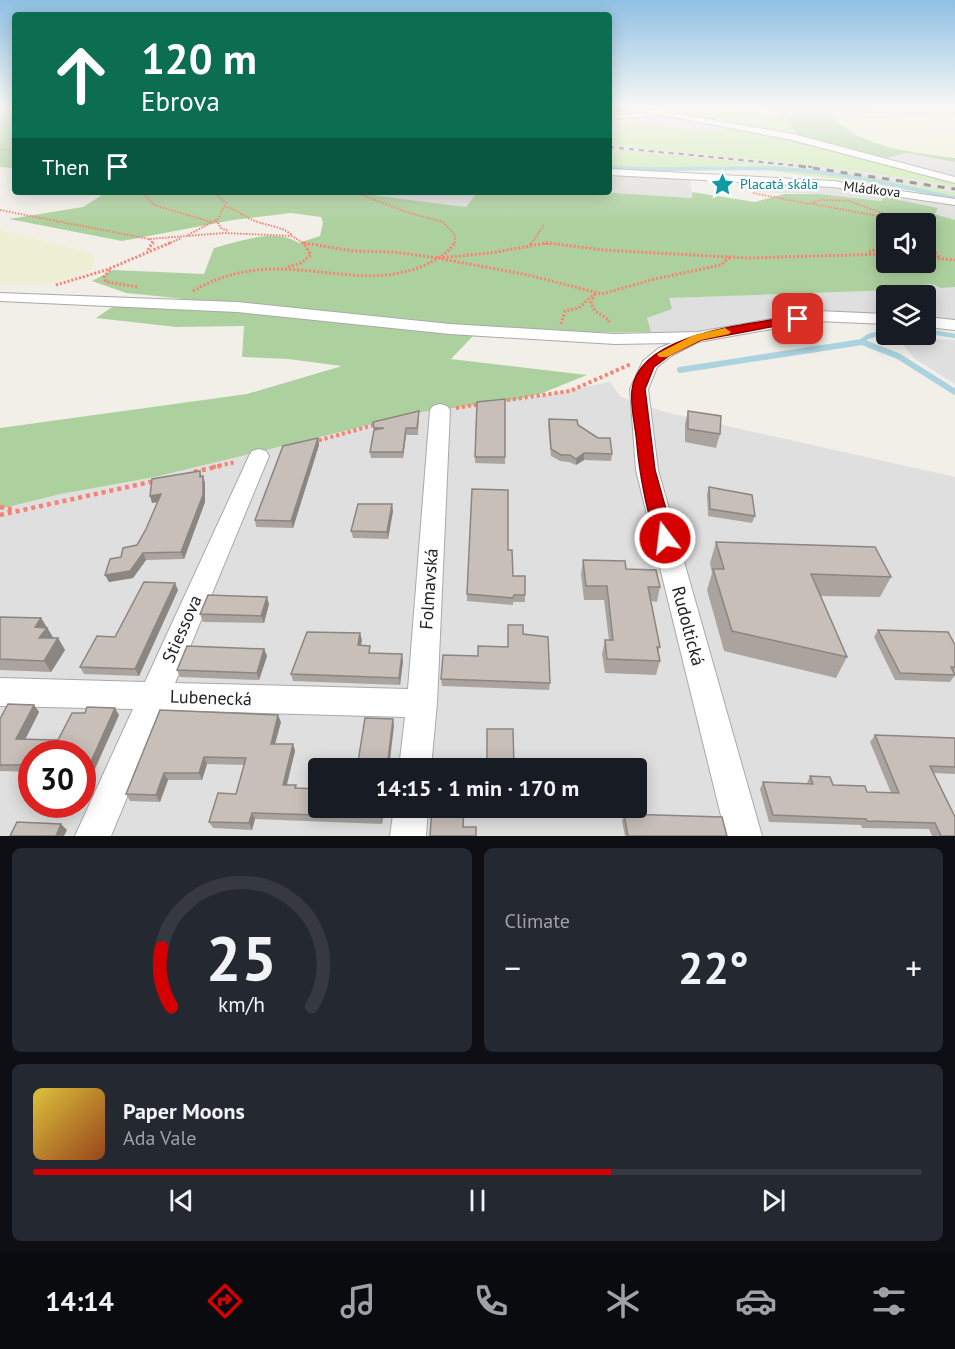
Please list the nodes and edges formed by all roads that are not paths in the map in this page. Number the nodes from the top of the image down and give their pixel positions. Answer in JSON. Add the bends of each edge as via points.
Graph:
{"nodes":[{"id":1,"x":827,"y":146,"type":"edge"},
{"id":2,"x":612,"y":172,"type":"edge"},
{"id":3,"x":955,"y":180,"type":"edge"},
{"id":4,"x":955,"y":202,"type":"edge"},
{"id":5,"x":0,"y":297,"type":"edge"},
{"id":6,"x":876,"y":319,"type":"edge"},
{"id":7,"x":936,"y":323,"type":"edge"},
{"id":8,"x":955,"y":325,"type":"edge"},
{"id":9,"x":698,"y":337,"type":"junction"},
{"id":10,"x":440,"y":410,"type":"road end"},
{"id":11,"x":259,"y":456,"type":"road end"},
{"id":12,"x":0,"y":692,"type":"edge"},
{"id":13,"x":152,"y":696,"type":"junction"},
{"id":14,"x":422,"y":703,"type":"junction"},
{"id":15,"x":416,"y":758,"type":"edge"},
{"id":16,"x":410,"y":818,"type":"edge"},
{"id":17,"x":93,"y":836,"type":"edge"},
{"id":18,"x":408,"y":836,"type":"edge"},
{"id":19,"x":744,"y":836,"type":"edge"}],
"edges":[{"from":1,"to":3,"type":"street"},
{"from":2,"to":4,"type":"street","name":"Mládkova","via":[[833,184]]},
{"from":5,"to":9,"type":"street","via":[[237,307],[545,336]]},
{"from":6,"to":9,"type":"street","via":[[817,316]]},
{"from":7,"to":8,"type":"street"},
{"from":9,"to":19,"type":"street","name":"Rudoltická","via":[[649,365],[639,389],[647,470]]},
{"from":10,"to":14,"type":"street","name":"Folmavská"},
{"from":11,"to":13,"type":"street","name":"Stiessova"},
{"from":12,"to":13,"type":"street","name":"Lubenecká"},
{"from":13,"to":14,"type":"street","name":"Lubenecká"},
{"from":13,"to":17,"type":"street","name":"Stiessova"},
{"from":14,"to":15,"type":"street","name":"Folmavská"},
{"from":16,"to":18,"type":"street"}]}
